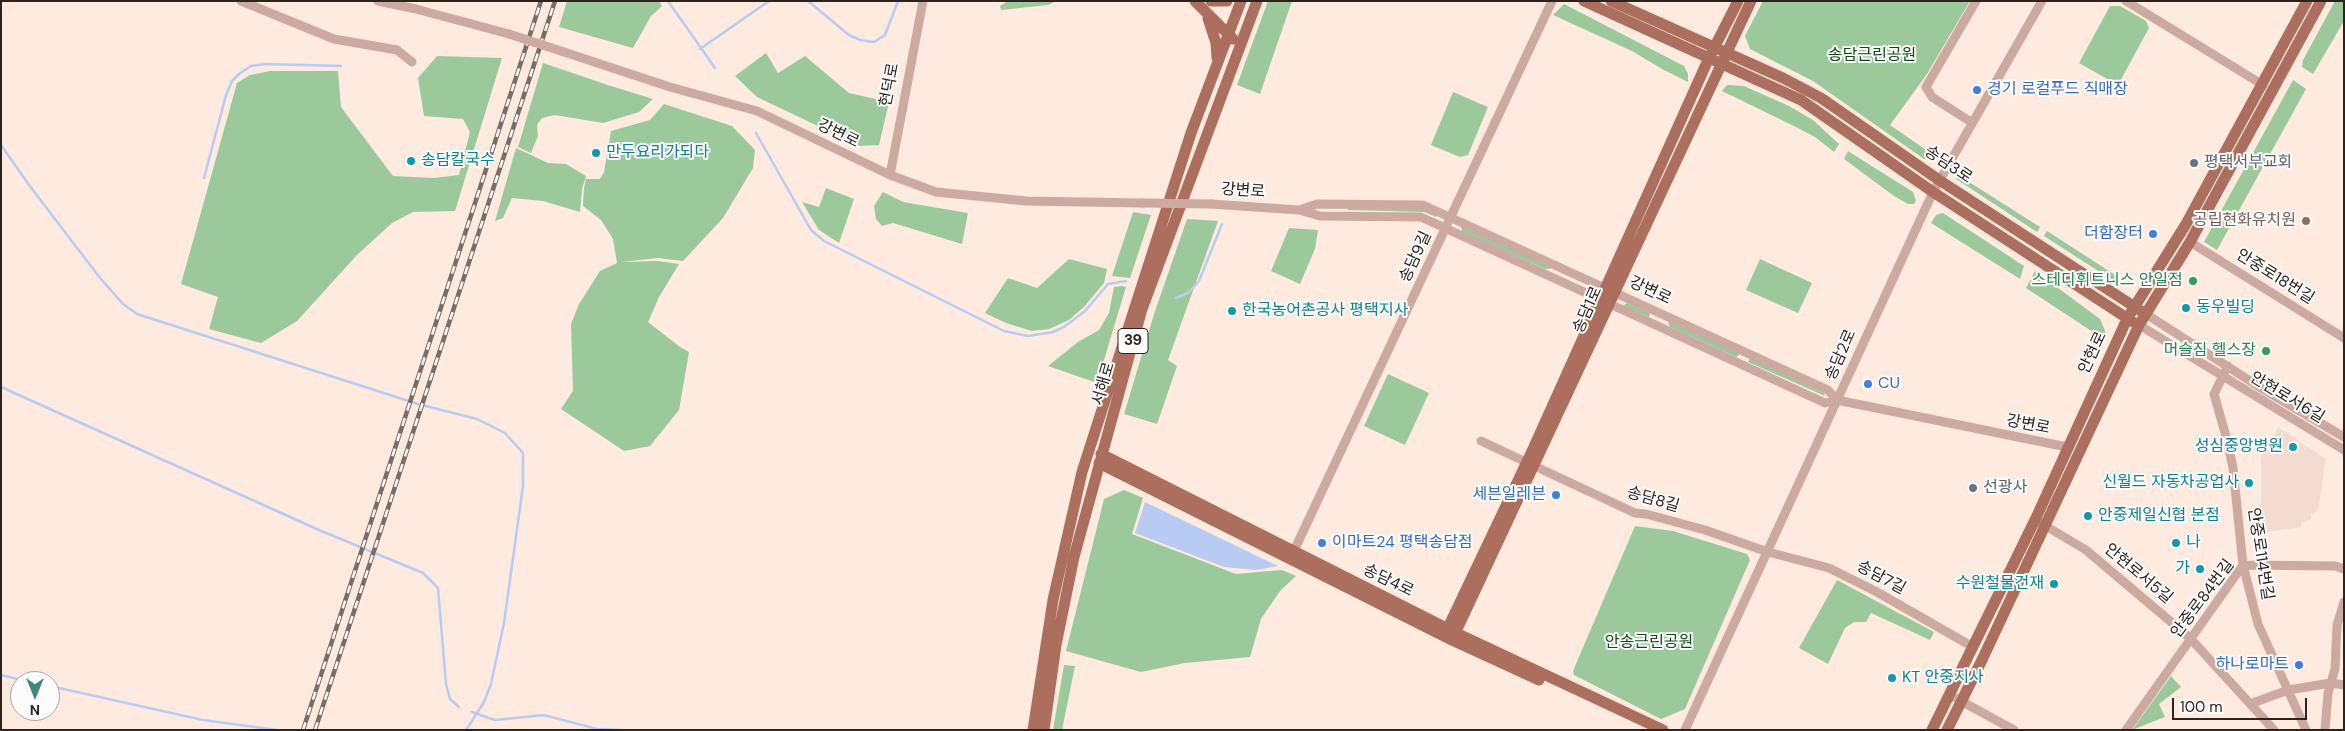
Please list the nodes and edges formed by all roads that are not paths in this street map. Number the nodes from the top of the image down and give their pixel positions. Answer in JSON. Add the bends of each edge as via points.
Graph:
{"nodes":[{"id":1,"x":241,"y":1,"type":"edge"},
{"id":2,"x":378,"y":1,"type":"edge"},
{"id":3,"x":922,"y":1,"type":"edge"},
{"id":4,"x":1227,"y":1,"type":"edge"},
{"id":5,"x":1241,"y":1,"type":"edge"},
{"id":6,"x":1257,"y":1,"type":"edge"},
{"id":7,"x":1552,"y":1,"type":"edge"},
{"id":8,"x":1584,"y":1,"type":"edge"},
{"id":9,"x":1611,"y":1,"type":"edge"},
{"id":10,"x":1738,"y":1,"type":"edge"},
{"id":11,"x":1751,"y":1,"type":"edge"},
{"id":12,"x":1976,"y":1,"type":"edge"},
{"id":13,"x":2042,"y":1,"type":"edge"},
{"id":14,"x":2126,"y":1,"type":"edge"},
{"id":15,"x":2307,"y":1,"type":"edge"},
{"id":16,"x":2321,"y":1,"type":"edge"},
{"id":17,"x":1203,"y":3,"type":"edge"},
{"id":18,"x":1229,"y":32,"type":"junction"},
{"id":19,"x":1241,"y":42,"type":"junction"},
{"id":20,"x":1714,"y":48,"type":"junction"},
{"id":21,"x":1726,"y":53,"type":"junction"},
{"id":22,"x":1708,"y":60,"type":"junction"},
{"id":23,"x":412,"y":62,"type":"dead end"},
{"id":24,"x":1720,"y":64,"type":"junction"},
{"id":25,"x":1217,"y":65,"type":"junction"},
{"id":26,"x":2263,"y":85,"type":"junction"},
{"id":27,"x":1971,"y":122,"type":"junction"},
{"id":28,"x":890,"y":175,"type":"junction"},
{"id":29,"x":1939,"y":180,"type":"junction"},
{"id":30,"x":1933,"y":192,"type":"junction"},
{"id":31,"x":1299,"y":210,"type":"junction"},
{"id":32,"x":1451,"y":216,"type":"junction"},
{"id":33,"x":1446,"y":227,"type":"junction"},
{"id":34,"x":2190,"y":242,"type":"junction"},
{"id":35,"x":1610,"y":289,"type":"junction"},
{"id":36,"x":1605,"y":301,"type":"junction"},
{"id":37,"x":2135,"y":307,"type":"junction"},
{"id":38,"x":2146,"y":314,"type":"junction"},
{"id":39,"x":2127,"y":319,"type":"junction"},
{"id":40,"x":2139,"y":325,"type":"junction"},
{"id":41,"x":2344,"y":338,"type":"edge"},
{"id":42,"x":2228,"y":366,"type":"junction"},
{"id":43,"x":2222,"y":376,"type":"junction"},
{"id":44,"x":1837,"y":400,"type":"junction"},
{"id":45,"x":2344,"y":437,"type":"edge"},
{"id":46,"x":1481,"y":441,"type":"dead end"},
{"id":47,"x":2067,"y":447,"type":"junction"},
{"id":48,"x":2344,"y":450,"type":"edge"},
{"id":49,"x":1100,"y":459,"type":"junction"},
{"id":50,"x":1531,"y":464,"type":"junction"},
{"id":51,"x":2040,"y":522,"type":"junction"},
{"id":52,"x":1768,"y":552,"type":"junction"},
{"id":53,"x":1292,"y":556,"type":"junction"},
{"id":54,"x":2244,"y":565,"type":"junction"},
{"id":55,"x":2344,"y":569,"type":"edge"},
{"id":56,"x":2344,"y":602,"type":"edge"},
{"id":57,"x":1450,"y":634,"type":"junction"},
{"id":58,"x":2190,"y":638,"type":"junction"},
{"id":59,"x":1974,"y":647,"type":"junction"},
{"id":60,"x":2331,"y":683,"type":"junction"},
{"id":61,"x":2344,"y":685,"type":"edge"},
{"id":62,"x":2288,"y":690,"type":"junction"},
{"id":63,"x":1950,"y":695,"type":"junction"},
{"id":64,"x":1962,"y":700,"type":"junction"},
{"id":65,"x":2250,"y":704,"type":"junction"},
{"id":66,"x":1033,"y":730,"type":"edge"},
{"id":67,"x":1044,"y":730,"type":"edge"},
{"id":68,"x":1647,"y":730,"type":"edge"},
{"id":69,"x":1663,"y":730,"type":"edge"},
{"id":70,"x":1685,"y":730,"type":"edge"},
{"id":71,"x":1932,"y":730,"type":"edge"},
{"id":72,"x":1947,"y":730,"type":"edge"},
{"id":73,"x":2014,"y":730,"type":"edge"},
{"id":74,"x":2126,"y":730,"type":"edge"},
{"id":75,"x":2274,"y":730,"type":"edge"},
{"id":76,"x":2306,"y":730,"type":"edge"},
{"id":77,"x":2325,"y":730,"type":"edge"}],
"edges":[{"from":1,"to":23,"type":"street","via":[[334,39],[397,50]]},
{"from":2,"to":28,"type":"street","name":"강변로","bridge":true,"via":[[509,34],[670,87],[757,111]]},
{"from":3,"to":28,"type":"street","name":"현덕로"},
{"from":4,"to":17,"type":"main road"},
{"from":5,"to":18,"type":"main road","name":"서해로","number":"39"},
{"from":6,"to":19,"type":"main road","name":"서해로","number":"39"},
{"from":7,"to":32,"type":"street","name":"송담9길"},
{"from":8,"to":22,"type":"main road","name":"송담3로"},
{"from":9,"to":20,"type":"main road","name":"송담3로"},
{"from":10,"to":20,"type":"main road","name":"송담1로"},
{"from":11,"to":21,"type":"main road","name":"송담1로"},
{"from":12,"to":27,"type":"street","via":[[1926,87],[1932,97]]},
{"from":13,"to":27,"type":"street","name":"송담2로"},
{"from":14,"to":26,"type":"street"},
{"from":15,"to":26,"type":"main road","name":"안현로"},
{"from":16,"to":34,"type":"main road","name":"안현로"},
{"from":17,"to":18,"type":"main road"},
{"from":17,"to":25,"type":"main road","via":[[1213,31]]},
{"from":18,"to":19,"type":"main road"},
{"from":18,"to":25,"type":"main road","name":"서해로","number":"39"},
{"from":19,"to":49,"type":"main road","name":"서해로","number":"39","via":[[1142,309]]},
{"from":20,"to":21,"type":"main road","name":"송담3로"},
{"from":20,"to":22,"type":"main road","name":"송담1로"},
{"from":21,"to":22,"type":"main road"},
{"from":21,"to":24,"type":"main road","name":"송담1로"},
{"from":21,"to":29,"type":"main road","name":"송담3로","via":[[1821,98]]},
{"from":22,"to":24,"type":"main road","name":"송담3로"},
{"from":22,"to":35,"type":"main road","name":"송담1로"},
{"from":24,"to":30,"type":"main road","name":"송담3로","via":[[1801,100]]},
{"from":24,"to":35,"type":"main road","name":"송담1로"},
{"from":25,"to":66,"type":"main road","name":"서해로","number":"39","via":[[1151,252],[1082,472],[1051,609]]},
{"from":26,"to":37,"type":"main road","name":"안현로","via":[[2186,224]]},
{"from":27,"to":29,"type":"street","name":"송담2로"},
{"from":28,"to":31,"type":"street","name":"강변로","bridge":true,"via":[[936,192],[1026,202],[1211,204]]},
{"from":29,"to":30,"type":"street","name":"송담2로"},
{"from":29,"to":37,"type":"main road","name":"송담3로"},
{"from":30,"to":39,"type":"main road","name":"송담3로"},
{"from":30,"to":44,"type":"street","name":"송담2로"},
{"from":31,"to":32,"type":"street","name":"강변로","via":[[1317,204],[1423,205]]},
{"from":31,"to":33,"type":"street","name":"강변로","via":[[1320,216],[1421,217]]},
{"from":32,"to":33,"type":"street","name":"송담9길"},
{"from":32,"to":35,"type":"street","name":"강변로"},
{"from":33,"to":36,"type":"street","name":"강변로"},
{"from":33,"to":53,"type":"street","name":"송담9길"},
{"from":34,"to":38,"type":"main road","name":"안현로"},
{"from":34,"to":41,"type":"street","name":"안중로18번길"},
{"from":35,"to":36,"type":"main road","name":"송담1로"},
{"from":35,"to":44,"type":"street","name":"강변로","via":[[1828,390]]},
{"from":36,"to":44,"type":"street","name":"강변로","via":[[1825,403]]},
{"from":36,"to":50,"type":"main road","name":"송담1로"},
{"from":37,"to":38,"type":"main road","name":"송담3로"},
{"from":37,"to":39,"type":"main road","name":"안현로"},
{"from":38,"to":39,"type":"main road"},
{"from":38,"to":40,"type":"main road","name":"안현로"},
{"from":38,"to":42,"type":"street"},
{"from":39,"to":40,"type":"main road","name":"송담3로"},
{"from":39,"to":47,"type":"main road","name":"안현로"},
{"from":40,"to":43,"type":"street","name":"안현로서6길"},
{"from":40,"to":51,"type":"main road","name":"안현로"},
{"from":42,"to":43,"type":"street","name":"안중로114번길"},
{"from":42,"to":45,"type":"street"},
{"from":43,"to":48,"type":"street","name":"안현로서6길"},
{"from":43,"to":54,"type":"street","name":"안중로114번길","via":[[2214,394],[2233,468]]},
{"from":44,"to":47,"type":"street","name":"강변로"},
{"from":44,"to":52,"type":"street","name":"송담2로"},
{"from":46,"to":50,"type":"street"},
{"from":47,"to":51,"type":"main road","name":"안현로"},
{"from":49,"to":53,"type":"main road","name":"송담4로"},
{"from":49,"to":67,"type":"main road","name":"서해로","number":"39","via":[[1074,557]]},
{"from":50,"to":52,"type":"street","name":"송담8길","via":[[1635,513],[1705,530]]},
{"from":50,"to":57,"type":"main road","name":"송담1로"},
{"from":51,"to":58,"type":"street","name":"안현로서5길","via":[[2086,550]]},
{"from":51,"to":59,"type":"main road","name":"안현로"},
{"from":51,"to":64,"type":"main road","name":"안현로"},
{"from":52,"to":59,"type":"street","name":"송담7길","via":[[1829,568]]},
{"from":52,"to":70,"type":"street","name":"송담2로"},
{"from":53,"to":57,"type":"main road","name":"송담4로"},
{"from":54,"to":55,"type":"street","name":"안중로84번길","via":[[2335,566]]},
{"from":54,"to":58,"type":"street","name":"안중로84번길"},
{"from":54,"to":62,"type":"street","name":"안중로114번길","via":[[2258,624]]},
{"from":56,"to":60,"type":"street","via":[[2337,624],[2335,669]]},
{"from":57,"to":68,"type":"main road","name":"송담4로"},
{"from":57,"to":69,"type":"main road","name":"송담4로"},
{"from":58,"to":65,"type":"street","name":"안현로서5길"},
{"from":58,"to":74,"type":"street","name":"안중로84번길"},
{"from":59,"to":63,"type":"main road","name":"안현로"},
{"from":60,"to":61,"type":"street"},
{"from":60,"to":62,"type":"street"},
{"from":60,"to":77,"type":"street"},
{"from":62,"to":65,"type":"street"},
{"from":62,"to":76,"type":"street","name":"안중로114번길"},
{"from":63,"to":64,"type":"street"},
{"from":63,"to":71,"type":"main road","name":"안현로"},
{"from":64,"to":72,"type":"main road","name":"안현로"},
{"from":64,"to":73,"type":"street"},
{"from":65,"to":75,"type":"street","name":"안현로서5길"}]}
